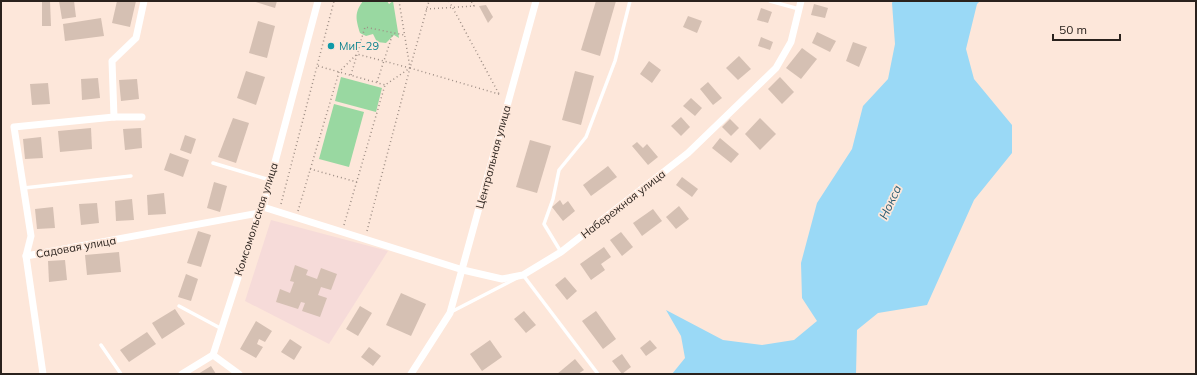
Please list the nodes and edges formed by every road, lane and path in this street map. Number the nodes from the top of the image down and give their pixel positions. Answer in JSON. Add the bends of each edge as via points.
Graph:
{"nodes":[{"id":1,"x":144,"y":1,"type":"edge"},
{"id":2,"x":318,"y":1,"type":"edge"},
{"id":3,"x":334,"y":1,"type":"edge"},
{"id":4,"x":399,"y":1,"type":"edge"},
{"id":5,"x":429,"y":1,"type":"edge"},
{"id":6,"x":449,"y":1,"type":"edge"},
{"id":7,"x":471,"y":1,"type":"edge"},
{"id":8,"x":536,"y":1,"type":"edge"},
{"id":9,"x":630,"y":1,"type":"edge"},
{"id":10,"x":770,"y":1,"type":"edge"},
{"id":11,"x":801,"y":1,"type":"edge"},
{"id":12,"x":452,"y":7,"type":"junction"},
{"id":13,"x":426,"y":9,"type":"junction"},
{"id":14,"x":799,"y":9,"type":"junction"},
{"id":15,"x":393,"y":32,"type":"junction"},
{"id":16,"x":405,"y":35,"type":"junction"},
{"id":17,"x":357,"y":54,"type":"junction"},
{"id":18,"x":384,"y":61,"type":"junction"},
{"id":19,"x":317,"y":66,"type":"junction"},
{"id":20,"x":410,"y":68,"type":"junction"},
{"id":21,"x":339,"y":72,"type":"junction"},
{"id":22,"x":351,"y":75,"type":"junction"},
{"id":23,"x":377,"y":83,"type":"junction"},
{"id":24,"x":386,"y":85,"type":"junction"},
{"id":25,"x":499,"y":94,"type":"junction"},
{"id":26,"x":509,"y":97,"type":"junction"},
{"id":27,"x":114,"y":117,"type":"junction"},
{"id":28,"x":142,"y":117,"type":"dead end"},
{"id":29,"x":213,"y":162,"type":"dead end"},
{"id":30,"x":310,"y":169,"type":"junction"},
{"id":31,"x":131,"y":176,"type":"dead end"},
{"id":32,"x":270,"y":180,"type":"junction"},
{"id":33,"x":357,"y":182,"type":"junction"},
{"id":34,"x":24,"y":188,"type":"junction"},
{"id":35,"x":261,"y":210,"type":"junction"},
{"id":36,"x":278,"y":212,"type":"junction"},
{"id":37,"x":296,"y":218,"type":"junction"},
{"id":38,"x":342,"y":232,"type":"junction"},
{"id":39,"x":364,"y":239,"type":"junction"},
{"id":40,"x":560,"y":252,"type":"junction"},
{"id":41,"x":26,"y":256,"type":"junction"},
{"id":42,"x":463,"y":270,"type":"junction"},
{"id":43,"x":523,"y":275,"type":"junction"},
{"id":44,"x":179,"y":306,"type":"dead end"},
{"id":45,"x":450,"y":313,"type":"junction"},
{"id":46,"x":222,"y":329,"type":"junction"},
{"id":47,"x":101,"y":345,"type":"dead end"},
{"id":48,"x":213,"y":355,"type":"junction"},
{"id":49,"x":43,"y":374,"type":"edge"},
{"id":50,"x":121,"y":374,"type":"edge"},
{"id":51,"x":182,"y":374,"type":"edge"},
{"id":52,"x":239,"y":374,"type":"edge"},
{"id":53,"x":411,"y":374,"type":"edge"},
{"id":54,"x":598,"y":374,"type":"edge"}],
"edges":[{"from":1,"to":27,"type":"street","via":[[136,38],[112,61]]},
{"from":2,"to":32,"type":"street","name":"Комсомольская улица"},
{"from":3,"to":19,"type":"path"},
{"from":4,"to":16,"type":"path"},
{"from":5,"to":13,"type":"path"},
{"from":6,"to":12,"type":"path"},
{"from":7,"to":12,"type":"path","via":[[474,6]]},
{"from":8,"to":26,"type":"street","name":"Центральная улица"},
{"from":9,"to":40,"type":"lane","via":[[615,61],[586,137],[559,170],[544,224]]},
{"from":10,"to":14,"type":"lane"},
{"from":11,"to":14,"type":"street","name":"Набережная улица"},
{"from":12,"to":13,"type":"path"},
{"from":12,"to":25,"type":"path"},
{"from":13,"to":20,"type":"path"},
{"from":14,"to":40,"type":"street","name":"Набережная улица","via":[[791,42],[776,68],[688,153]]},
{"from":15,"to":16,"type":"path"},
{"from":15,"to":17,"type":"path","via":[[364,27]]},
{"from":15,"to":18,"type":"path"},
{"from":16,"to":20,"type":"path"},
{"from":17,"to":18,"type":"path"},
{"from":17,"to":21,"type":"path"},
{"from":17,"to":22,"type":"path"},
{"from":18,"to":20,"type":"path"},
{"from":18,"to":23,"type":"path"},
{"from":19,"to":21,"type":"path"},
{"from":19,"to":36,"type":"path"},
{"from":20,"to":24,"type":"path"},
{"from":20,"to":25,"type":"path"},
{"from":20,"to":39,"type":"path"},
{"from":21,"to":22,"type":"path"},
{"from":21,"to":30,"type":"path"},
{"from":22,"to":23,"type":"path"},
{"from":23,"to":24,"type":"path"},
{"from":24,"to":33,"type":"path"},
{"from":25,"to":26,"type":"path"},
{"from":26,"to":42,"type":"street","name":"Центральная улица"},
{"from":27,"to":28,"type":"street","name":"Садовая улица"},
{"from":27,"to":34,"type":"street","name":"Садовая улица","via":[[14,127]]},
{"from":29,"to":32,"type":"lane"},
{"from":30,"to":33,"type":"path"},
{"from":30,"to":37,"type":"path"},
{"from":31,"to":34,"type":"lane"},
{"from":32,"to":35,"type":"street","name":"Комсомольская улица"},
{"from":33,"to":38,"type":"path"},
{"from":34,"to":41,"type":"street","name":"Садовая улица","via":[[31,236]]},
{"from":35,"to":36,"type":"street"},
{"from":35,"to":41,"type":"street","name":"Садовая улица"},
{"from":35,"to":46,"type":"street","name":"Комсомольская улица"},
{"from":36,"to":37,"type":"street"},
{"from":37,"to":38,"type":"street"},
{"from":38,"to":39,"type":"street"},
{"from":39,"to":42,"type":"street"},
{"from":40,"to":43,"type":"street","name":"Набережная улица"},
{"from":41,"to":49,"type":"street"},
{"from":42,"to":43,"type":"street","via":[[502,279]]},
{"from":42,"to":45,"type":"street","name":"Центральная улица"},
{"from":43,"to":45,"type":"lane","name":"Набережная улица"},
{"from":43,"to":54,"type":"lane"},
{"from":44,"to":46,"type":"lane"},
{"from":45,"to":53,"type":"street","name":"Набережная улица"},
{"from":46,"to":48,"type":"street","name":"Комсомольская улица"},
{"from":47,"to":50,"type":"lane"},
{"from":48,"to":51,"type":"street"},
{"from":48,"to":52,"type":"street"}]}
